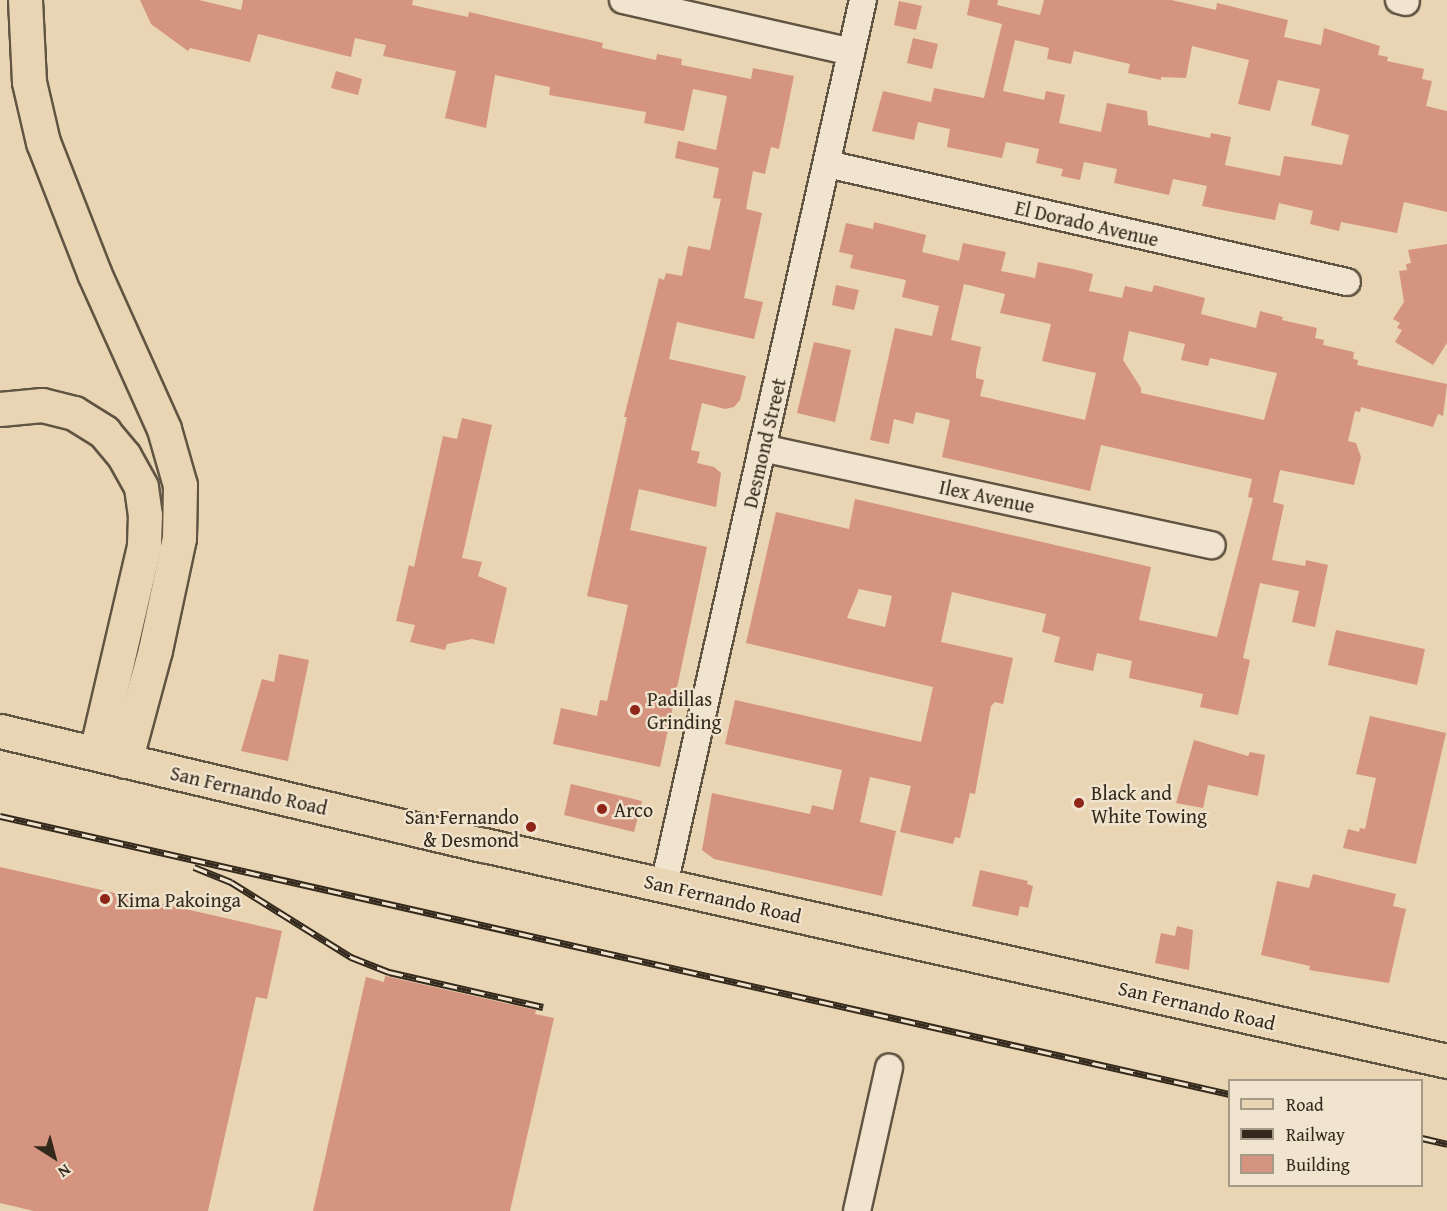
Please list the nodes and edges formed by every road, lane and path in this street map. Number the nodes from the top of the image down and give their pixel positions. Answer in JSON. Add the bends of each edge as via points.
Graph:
{"nodes":[{"id":1,"x":25,"y":0,"type":"edge"},
{"id":2,"x":623,"y":0,"type":"edge"},
{"id":3,"x":863,"y":0,"type":"edge"},
{"id":4,"x":851,"y":52,"type":"junction"},
{"id":5,"x":826,"y":164,"type":"junction"},
{"id":6,"x":1347,"y":282,"type":"dead end"},
{"id":7,"x":0,"y":410,"type":"edge"},
{"id":8,"x":762,"y":448,"type":"junction"},
{"id":9,"x":1212,"y":545,"type":"dead end"},
{"id":10,"x":0,"y":731,"type":"edge"},
{"id":11,"x":111,"y":757,"type":"junction"},
{"id":12,"x":664,"y":885,"type":"junction"},
{"id":13,"x":1447,"y":1061,"type":"edge"},
{"id":14,"x":889,"y":1068,"type":"dead end"},
{"id":15,"x":857,"y":1211,"type":"edge"}],
"edges":[{"from":1,"to":11,"type":"main road","via":[[29,82],[43,142],[94,273],[164,429],[180,485],[178,538],[155,650]]},
{"from":2,"to":4,"type":"street"},
{"from":3,"to":4,"type":"street","name":"Desmond Street"},
{"from":4,"to":5,"type":"street","name":"Desmond Street"},
{"from":5,"to":6,"type":"street","name":"El Dorado Avenue"},
{"from":5,"to":8,"type":"street","name":"Desmond Street"},
{"from":7,"to":11,"type":"main road","via":[[42,405],[74,413],[104,432],[124,456],[141,487],[144,546]]},
{"from":8,"to":9,"type":"street","name":"Ilex Avenue"},
{"from":8,"to":12,"type":"street","name":"Desmond Street"},
{"from":10,"to":11,"type":"main road","name":"San Fernando Road"},
{"from":11,"to":12,"type":"main road","name":"San Fernando Road"},
{"from":12,"to":13,"type":"main road","name":"San Fernando Road"},
{"from":14,"to":15,"type":"street"}]}
